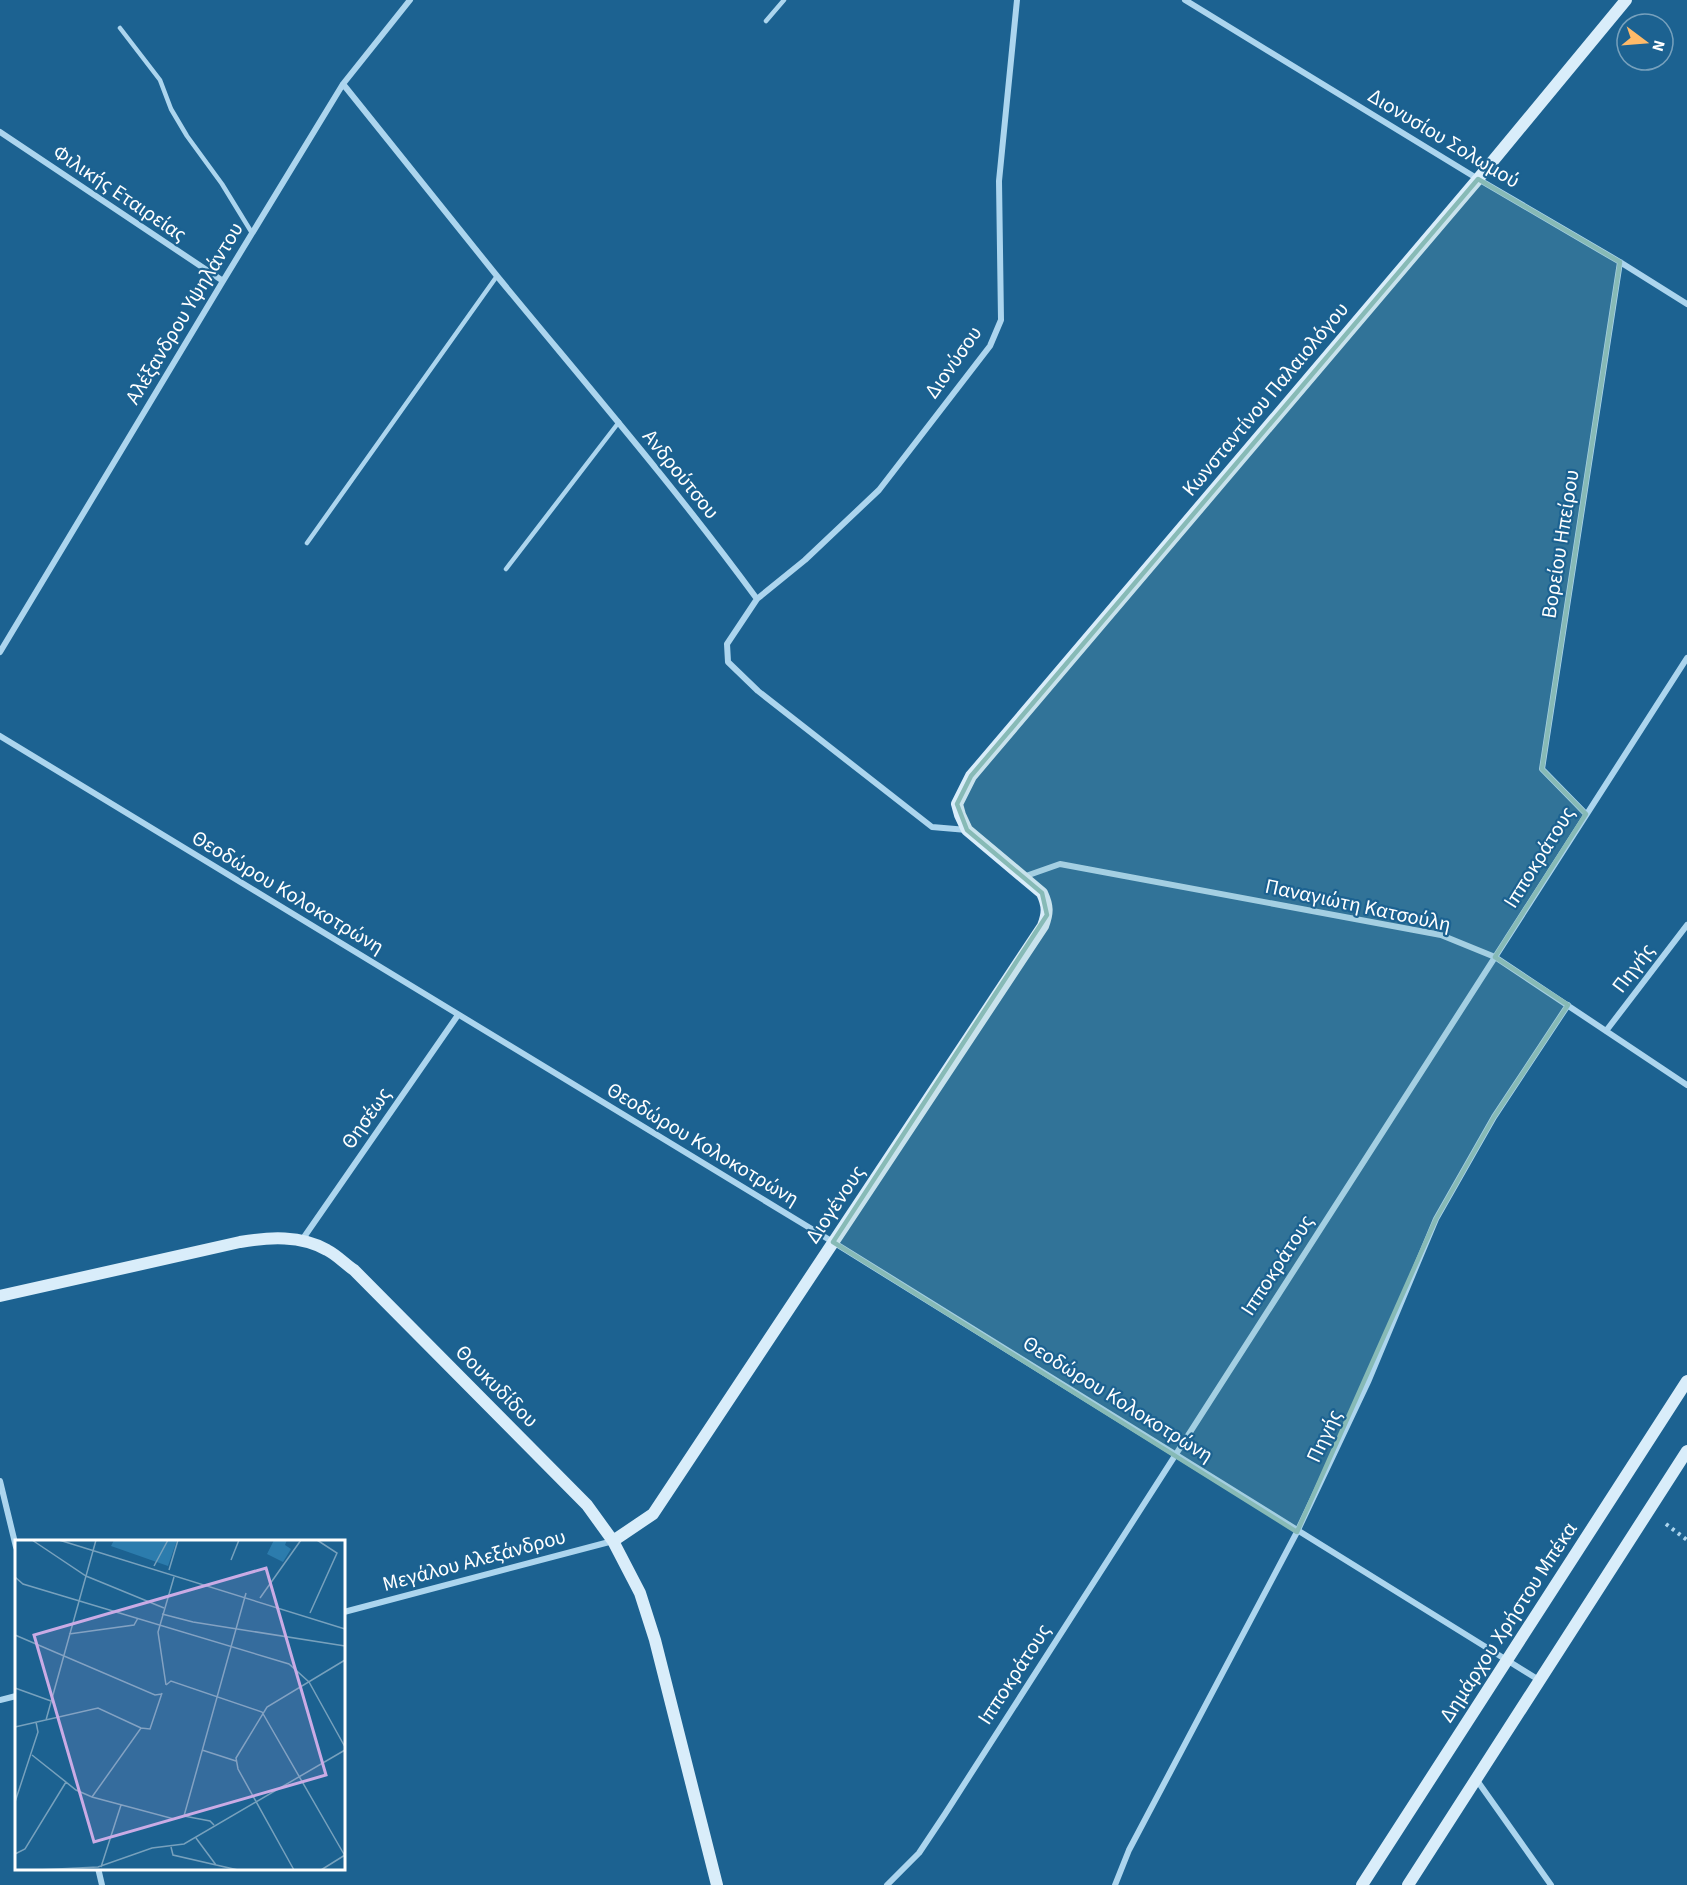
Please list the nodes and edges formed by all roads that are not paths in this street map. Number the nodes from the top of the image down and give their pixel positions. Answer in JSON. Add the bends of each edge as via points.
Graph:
{"nodes":[{"id":1,"x":410,"y":0,"type":"edge"},
{"id":2,"x":784,"y":0,"type":"edge"},
{"id":3,"x":1017,"y":0,"type":"edge"},
{"id":4,"x":1185,"y":0,"type":"edge"},
{"id":5,"x":1626,"y":0,"type":"edge"},
{"id":6,"x":766,"y":21,"type":"dead end"},
{"id":7,"x":120,"y":28,"type":"dead end"},
{"id":8,"x":343,"y":84,"type":"junction"},
{"id":9,"x":0,"y":132,"type":"edge"},
{"id":10,"x":1478,"y":179,"type":"junction"},
{"id":11,"x":252,"y":233,"type":"junction"},
{"id":12,"x":1620,"y":262,"type":"junction"},
{"id":13,"x":497,"y":276,"type":"junction"},
{"id":14,"x":223,"y":281,"type":"junction"},
{"id":15,"x":1687,"y":304,"type":"edge"},
{"id":16,"x":619,"y":422,"type":"junction"},
{"id":17,"x":307,"y":543,"type":"dead end"},
{"id":18,"x":506,"y":569,"type":"dead end"},
{"id":19,"x":757,"y":599,"type":"junction"},
{"id":20,"x":0,"y":652,"type":"edge"},
{"id":21,"x":1687,"y":658,"type":"edge"},
{"id":22,"x":0,"y":736,"type":"edge"},
{"id":23,"x":1586,"y":814,"type":"junction"},
{"id":24,"x":968,"y":830,"type":"junction"},
{"id":25,"x":1023,"y":877,"type":"junction"},
{"id":26,"x":1687,"y":925,"type":"edge"},
{"id":27,"x":1495,"y":957,"type":"junction"},
{"id":28,"x":1568,"y":1005,"type":"junction"},
{"id":29,"x":458,"y":1014,"type":"junction"},
{"id":30,"x":1606,"y":1031,"type":"junction"},
{"id":31,"x":1687,"y":1085,"type":"edge"},
{"id":32,"x":302,"y":1240,"type":"junction"},
{"id":33,"x":833,"y":1242,"type":"junction"},
{"id":34,"x":0,"y":1296,"type":"edge"},
{"id":35,"x":1687,"y":1381,"type":"edge"},
{"id":36,"x":1687,"y":1451,"type":"edge"},
{"id":37,"x":1175,"y":1454,"type":"junction"},
{"id":38,"x":0,"y":1481,"type":"edge"},
{"id":39,"x":1298,"y":1532,"type":"junction"},
{"id":40,"x":614,"y":1541,"type":"junction"},
{"id":41,"x":15,"y":1543,"type":"edge"},
{"id":42,"x":345,"y":1611,"type":"edge"},
{"id":43,"x":1506,"y":1660,"type":"junction"},
{"id":44,"x":1540,"y":1680,"type":"junction"},
{"id":45,"x":15,"y":1696,"type":"edge"},
{"id":46,"x":0,"y":1700,"type":"edge"},
{"id":47,"x":1476,"y":1779,"type":"junction"},
{"id":48,"x":98,"y":1870,"type":"edge"},
{"id":49,"x":102,"y":1885,"type":"edge"},
{"id":50,"x":717,"y":1885,"type":"edge"},
{"id":51,"x":887,"y":1885,"type":"edge"},
{"id":52,"x":1114,"y":1885,"type":"edge"},
{"id":53,"x":1362,"y":1885,"type":"edge"},
{"id":54,"x":1408,"y":1885,"type":"edge"},
{"id":55,"x":1551,"y":1885,"type":"edge"}],
"edges":[{"from":1,"to":8,"type":"street","name":"Αλέξανδρου Υψηλάντου"},
{"from":2,"to":6,"type":"lane"},
{"from":3,"to":19,"type":"street","name":"Διονύσου","via":[[999,181],[1001,320],[990,346],[879,490]]},
{"from":4,"to":10,"type":"street","name":"Διονυσίου Σολωμού"},
{"from":5,"to":10,"type":"main road","name":"Κωνσταντίνου Παλαιολόγου"},
{"from":7,"to":11,"type":"lane","via":[[160,80],[171,109]]},
{"from":8,"to":11,"type":"street","name":"Αλέξανδρου Υψηλάντου"},
{"from":8,"to":13,"type":"street","name":"Ανδρούτσου"},
{"from":9,"to":14,"type":"street","name":"Φιλικής Εταιρείας"},
{"from":10,"to":12,"type":"street","name":"Διονυσίου Σολωμού"},
{"from":10,"to":24,"type":"main road","name":"Κωνσταντίνου Παλαιολόγου","via":[[971,777],[957,804]]},
{"from":11,"to":14,"type":"street","name":"Αλέξανδρου Υψηλάντου"},
{"from":12,"to":15,"type":"street","name":"Διονυσίου Σολωμού"},
{"from":12,"to":23,"type":"street","name":"Βορείου Ηπείρου","via":[[1542,769]]},
{"from":13,"to":16,"type":"street","name":"Ανδρούτσου"},
{"from":13,"to":17,"type":"lane"},
{"from":14,"to":20,"type":"street","name":"Αλέξανδρου Υψηλάντου"},
{"from":16,"to":18,"type":"lane"},
{"from":16,"to":19,"type":"street","name":"Ανδρούτσου"},
{"from":19,"to":24,"type":"street","via":[[727,644],[728,662],[758,691],[932,827]]},
{"from":21,"to":23,"type":"street","name":"Ιπποκράτους"},
{"from":22,"to":29,"type":"street","name":"Θεοδώρου Κολοκοτρώνη"},
{"from":23,"to":27,"type":"street","name":"Ιπποκράτους"},
{"from":24,"to":25,"type":"main road"},
{"from":25,"to":27,"type":"street","name":"Παναγιώτη Κατσούλη","via":[[1060,864],[1441,935]]},
{"from":25,"to":33,"type":"main road","name":"Διογένους","via":[[1042,893],[1047,904],[1043,926]]},
{"from":26,"to":30,"type":"street","name":"Πηγής"},
{"from":27,"to":28,"type":"street","name":"Παναγιώτη Κατσούλη"},
{"from":27,"to":37,"type":"street","name":"Ιπποκράτους"},
{"from":28,"to":30,"type":"street","name":"Παναγιώτη Κατσούλη"},
{"from":28,"to":39,"type":"street","name":"Πηγής","via":[[1494,1117],[1436,1219],[1368,1383]]},
{"from":29,"to":32,"type":"street","name":"Θησέως"},
{"from":29,"to":33,"type":"street","name":"Θεοδώρου Κολοκοτρώνη"},
{"from":30,"to":31,"type":"street","name":"Παναγιώτη Κατσούλη"},
{"from":32,"to":34,"type":"main road","name":"Θουκυδίδου","via":[[267,1237],[240,1242]]},
{"from":32,"to":40,"type":"main road","name":"Θουκυδίδου","via":[[327,1250],[354,1270],[587,1505]]},
{"from":33,"to":37,"type":"street","name":"Θεοδώρου Κολοκοτρώνη"},
{"from":33,"to":40,"type":"main road","name":"Διογένους","via":[[653,1514]]},
{"from":35,"to":43,"type":"main road","name":"Δημάρχου Χρήστου Μπέκα"},
{"from":36,"to":44,"type":"main road"},
{"from":37,"to":39,"type":"street","name":"Θεοδώρου Κολοκοτρώνη"},
{"from":37,"to":51,"type":"street","name":"Ιπποκράτους","via":[[919,1853]]},
{"from":38,"to":41,"type":"street"},
{"from":39,"to":43,"type":"street","name":"Θεοδώρου Κολοκοτρώνη"},
{"from":39,"to":52,"type":"street","name":"Πηγής"},
{"from":40,"to":42,"type":"street","name":"Μεγάλου Αλεξάνδρου"},
{"from":40,"to":50,"type":"main road","name":"Θουκυδίδου","via":[[640,1593],[655,1640]]},
{"from":43,"to":44,"type":"street","name":"Θεοδώρου Κολοκοτρώνη"},
{"from":43,"to":53,"type":"main road","name":"Δημάρχου Χρήστου Μπέκα"},
{"from":44,"to":47,"type":"main road"},
{"from":45,"to":46,"type":"street"},
{"from":47,"to":54,"type":"main road"},
{"from":47,"to":55,"type":"street"},
{"from":48,"to":49,"type":"street"}]}
